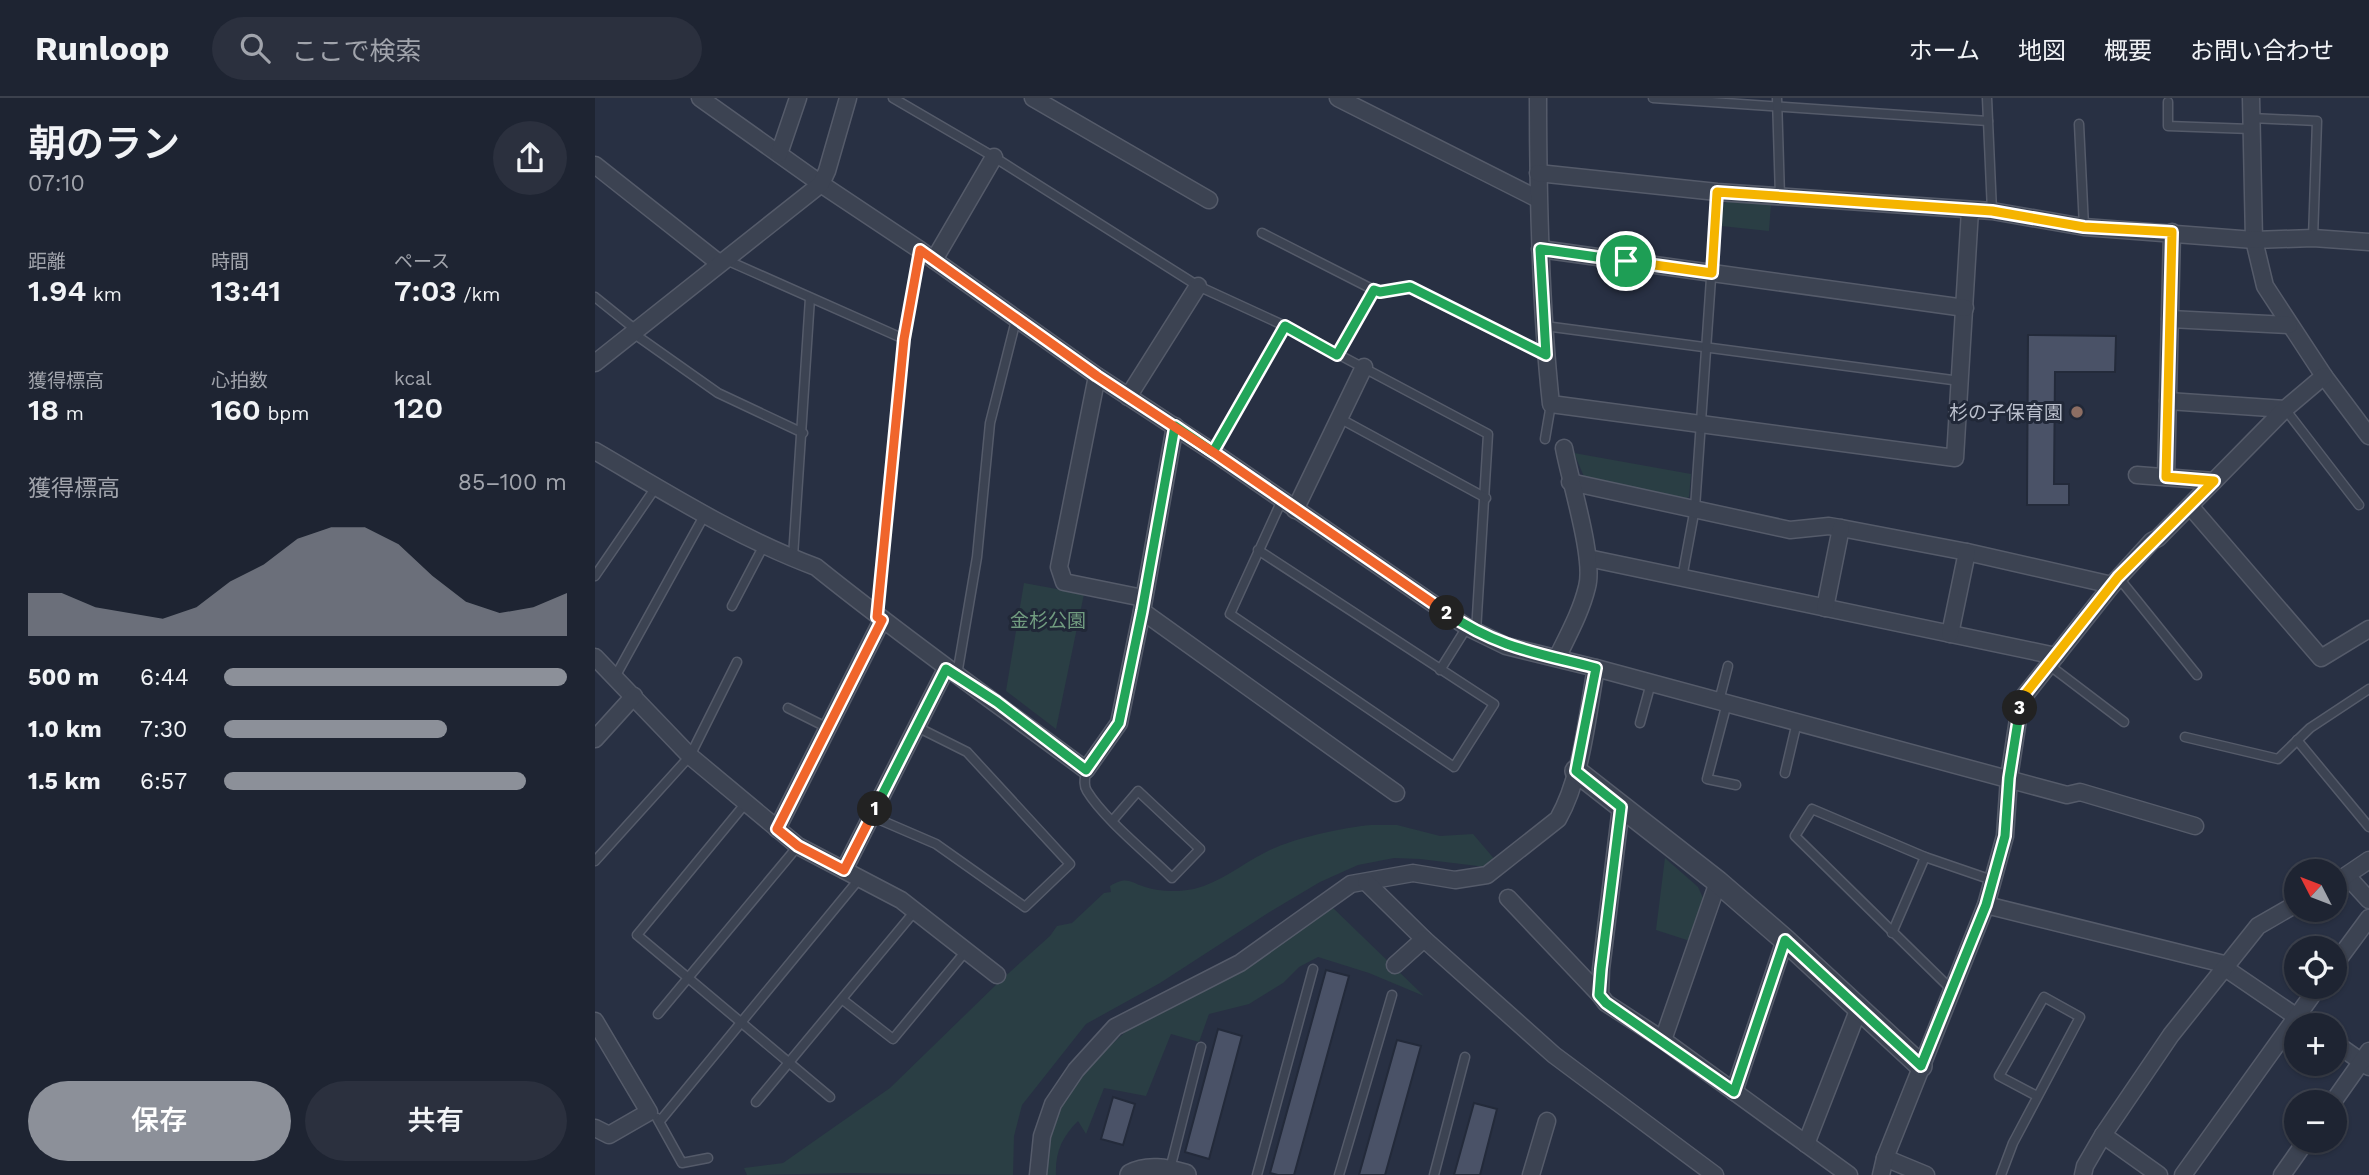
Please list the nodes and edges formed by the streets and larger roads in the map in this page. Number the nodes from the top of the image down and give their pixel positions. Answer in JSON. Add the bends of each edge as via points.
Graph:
{"nodes":[{"id":1,"x":700,"y":98,"type":"edge"},
{"id":2,"x":798,"y":98,"type":"edge"},
{"id":3,"x":848,"y":98,"type":"edge"},
{"id":4,"x":1033,"y":98,"type":"edge"},
{"id":5,"x":1338,"y":98,"type":"edge"},
{"id":6,"x":1538,"y":98,"type":"edge"},
{"id":7,"x":2251,"y":98,"type":"edge"},
{"id":8,"x":779,"y":154,"type":"junction"},
{"id":9,"x":994,"y":157,"type":"road end"},
{"id":10,"x":595,"y":165,"type":"edge"},
{"id":11,"x":1538,"y":173,"type":"junction"},
{"id":12,"x":821,"y":184,"type":"junction"},
{"id":13,"x":1538,"y":199,"type":"junction"},
{"id":14,"x":1209,"y":200,"type":"dead end"},
{"id":15,"x":1970,"y":210,"type":"junction"},
{"id":16,"x":2172,"y":232,"type":"junction"},
{"id":17,"x":2254,"y":240,"type":"junction"},
{"id":18,"x":2369,"y":242,"type":"edge"},
{"id":19,"x":1540,"y":249,"type":"junction"},
{"id":20,"x":934,"y":260,"type":"junction"},
{"id":21,"x":722,"y":261,"type":"junction"},
{"id":22,"x":1198,"y":286,"type":"road end"},
{"id":23,"x":1965,"y":308,"type":"junction"},
{"id":24,"x":2170,"y":319,"type":"junction"},
{"id":25,"x":2289,"y":325,"type":"junction"},
{"id":26,"x":595,"y":363,"type":"edge"},
{"id":27,"x":1364,"y":367,"type":"road end"},
{"id":28,"x":1097,"y":376,"type":"junction"},
{"id":29,"x":2324,"y":376,"type":"junction"},
{"id":30,"x":1128,"y":397,"type":"junction"},
{"id":31,"x":2168,"y":401,"type":"junction"},
{"id":32,"x":2285,"y":409,"type":"junction"},
{"id":33,"x":1175,"y":426,"type":"junction"},
{"id":34,"x":2369,"y":436,"type":"edge"},
{"id":35,"x":1564,"y":448,"type":"dead end"},
{"id":36,"x":595,"y":451,"type":"edge"},
{"id":37,"x":2137,"y":475,"type":"dead end"},
{"id":38,"x":2166,"y":477,"type":"junction"},
{"id":39,"x":2214,"y":481,"type":"junction"},
{"id":40,"x":1570,"y":482,"type":"junction"},
{"id":41,"x":1288,"y":505,"type":"junction"},
{"id":42,"x":2190,"y":506,"type":"junction"},
{"id":43,"x":1841,"y":528,"type":"junction"},
{"id":44,"x":1967,"y":552,"type":"junction"},
{"id":45,"x":1588,"y":558,"type":"junction"},
{"id":46,"x":2115,"y":581,"type":"junction"},
{"id":47,"x":1143,"y":604,"type":"junction"},
{"id":48,"x":1825,"y":608,"type":"junction"},
{"id":49,"x":880,"y":618,"type":"junction"},
{"id":50,"x":2369,"y":629,"type":"edge"},
{"id":51,"x":1950,"y":634,"type":"junction"},
{"id":52,"x":595,"y":657,"type":"edge"},
{"id":53,"x":1557,"y":658,"type":"junction"},
{"id":54,"x":2052,"y":661,"type":"junction"},
{"id":55,"x":1596,"y":668,"type":"junction"},
{"id":56,"x":951,"y":672,"type":"junction"},
{"id":57,"x":634,"y":696,"type":"junction"},
{"id":58,"x":595,"y":739,"type":"edge"},
{"id":59,"x":1576,"y":771,"type":"junction"},
{"id":60,"x":2009,"y":778,"type":"junction"},
{"id":61,"x":1396,"y":793,"type":"dead end"},
{"id":62,"x":1621,"y":807,"type":"junction"},
{"id":63,"x":2195,"y":826,"type":"dead end"},
{"id":64,"x":777,"y":829,"type":"junction"},
{"id":65,"x":2369,"y":860,"type":"edge"},
{"id":66,"x":844,"y":870,"type":"junction"},
{"id":67,"x":2347,"y":875,"type":"edge"},
{"id":68,"x":1367,"y":882,"type":"junction"},
{"id":69,"x":1718,"y":882,"type":"junction"},
{"id":70,"x":2347,"y":884,"type":"edge"},
{"id":71,"x":1508,"y":898,"type":"dead end"},
{"id":72,"x":2369,"y":900,"type":"edge"},
{"id":73,"x":1986,"y":905,"type":"junction"},
{"id":74,"x":2284,"y":911,"type":"edge"},
{"id":75,"x":2369,"y":918,"type":"edge"},
{"id":76,"x":1424,"y":939,"type":"junction"},
{"id":77,"x":1785,"y":940,"type":"junction"},
{"id":78,"x":2347,"y":948,"type":"edge"},
{"id":79,"x":1395,"y":965,"type":"dead end"},
{"id":80,"x":2227,"y":966,"type":"junction"},
{"id":81,"x":997,"y":975,"type":"dead end"},
{"id":82,"x":1599,"y":995,"type":"junction"},
{"id":83,"x":2309,"y":999,"type":"edge"},
{"id":84,"x":1859,"y":1008,"type":"junction"},
{"id":85,"x":2292,"y":1013,"type":"edge"},
{"id":86,"x":2298,"y":1013,"type":"edge"},
{"id":87,"x":595,"y":1021,"type":"edge"},
{"id":88,"x":2284,"y":1033,"type":"edge"},
{"id":89,"x":1663,"y":1040,"type":"junction"},
{"id":90,"x":2347,"y":1049,"type":"edge"},
{"id":91,"x":2367,"y":1060,"type":"edge"},
{"id":92,"x":1921,"y":1066,"type":"junction"},
{"id":93,"x":2343,"y":1090,"type":"edge"},
{"id":94,"x":1734,"y":1092,"type":"junction"},
{"id":95,"x":1547,"y":1121,"type":"dead end"},
{"id":96,"x":595,"y":1128,"type":"edge"},
{"id":97,"x":2103,"y":1135,"type":"junction"},
{"id":98,"x":1806,"y":1144,"type":"junction"},
{"id":99,"x":2298,"y":1153,"type":"edge"},
{"id":100,"x":1885,"y":1158,"type":"junction"},
{"id":101,"x":1174,"y":1173,"type":"edge"},
{"id":102,"x":1038,"y":1175,"type":"edge"},
{"id":103,"x":1131,"y":1175,"type":"edge"},
{"id":104,"x":1531,"y":1175,"type":"edge"},
{"id":105,"x":1715,"y":1175,"type":"edge"},
{"id":106,"x":1849,"y":1175,"type":"edge"},
{"id":107,"x":1881,"y":1175,"type":"edge"},
{"id":108,"x":1926,"y":1175,"type":"edge"},
{"id":109,"x":2083,"y":1175,"type":"edge"},
{"id":110,"x":2159,"y":1175,"type":"edge"},
{"id":111,"x":2183,"y":1175,"type":"edge"},
{"id":112,"x":2282,"y":1175,"type":"edge"}],
"edges":[{"from":1,"to":8,"type":"street"},
{"from":2,"to":8,"type":"street"},
{"from":3,"to":12,"type":"street"},
{"from":4,"to":14,"type":"street"},
{"from":5,"to":13,"type":"street"},
{"from":6,"to":11,"type":"street"},
{"from":7,"to":17,"type":"street"},
{"from":8,"to":12,"type":"street"},
{"from":9,"to":20,"type":"street"},
{"from":10,"to":21,"type":"street"},
{"from":11,"to":13,"type":"street"},
{"from":11,"to":15,"type":"street","via":[[1717,192]]},
{"from":12,"to":20,"type":"street"},
{"from":12,"to":21,"type":"street"},
{"from":13,"to":19,"type":"street"},
{"from":15,"to":16,"type":"street","via":[[2084,227]]},
{"from":15,"to":23,"type":"street"},
{"from":16,"to":17,"type":"street"},
{"from":16,"to":24,"type":"street"},
{"from":17,"to":18,"type":"street"},
{"from":17,"to":25,"type":"street","via":[[2265,286]]},
{"from":19,"to":23,"type":"street"},
{"from":19,"to":23,"type":"street","via":[[1551,404],[1701,425],[1955,458]]},
{"from":20,"to":28,"type":"street"},
{"from":21,"to":26,"type":"street"},
{"from":22,"to":30,"type":"street"},
{"from":24,"to":25,"type":"street"},
{"from":24,"to":31,"type":"street"},
{"from":25,"to":29,"type":"street"},
{"from":27,"to":41,"type":"street"},
{"from":28,"to":30,"type":"street"},
{"from":28,"to":47,"type":"street","via":[[1059,567],[1064,582]]},
{"from":29,"to":32,"type":"street"},
{"from":29,"to":34,"type":"street"},
{"from":30,"to":33,"type":"street"},
{"from":31,"to":32,"type":"street"},
{"from":31,"to":38,"type":"street"},
{"from":32,"to":39,"type":"street"},
{"from":33,"to":41,"type":"street"},
{"from":33,"to":47,"type":"street"},
{"from":35,"to":40,"type":"street"},
{"from":36,"to":49,"type":"street","via":[[704,516],[817,567]]},
{"from":37,"to":38,"type":"street"},
{"from":38,"to":39,"type":"street"},
{"from":39,"to":42,"type":"street"},
{"from":40,"to":43,"type":"street","via":[[1790,530]]},
{"from":40,"to":45,"type":"street"},
{"from":41,"to":53,"type":"street","via":[[1471,629],[1506,646]]},
{"from":42,"to":46,"type":"street"},
{"from":42,"to":50,"type":"street","via":[[2321,658]]},
{"from":43,"to":44,"type":"street"},
{"from":43,"to":48,"type":"street"},
{"from":44,"to":46,"type":"street"},
{"from":44,"to":51,"type":"street"},
{"from":45,"to":48,"type":"street"},
{"from":45,"to":53,"type":"street","via":[[1588,585]]},
{"from":46,"to":54,"type":"street"},
{"from":47,"to":56,"type":"street","via":[[1119,723],[1086,770]]},
{"from":47,"to":61,"type":"street"},
{"from":48,"to":51,"type":"street"},
{"from":49,"to":56,"type":"street"},
{"from":49,"to":64,"type":"street"},
{"from":51,"to":54,"type":"street"},
{"from":52,"to":57,"type":"street"},
{"from":53,"to":55,"type":"street"},
{"from":54,"to":60,"type":"street","via":[[2021,699]]},
{"from":55,"to":59,"type":"street"},
{"from":55,"to":60,"type":"street"},
{"from":56,"to":66,"type":"street","via":[[917,727]]},
{"from":57,"to":58,"type":"street"},
{"from":57,"to":64,"type":"street","via":[[690,757]]},
{"from":59,"to":62,"type":"street"},
{"from":59,"to":68,"type":"street","via":[[1558,819],[1487,875],[1455,880],[1413,873]]},
{"from":60,"to":63,"type":"street","via":[[2067,795],[2080,792]]},
{"from":60,"to":73,"type":"street","via":[[2005,836]]},
{"from":62,"to":69,"type":"street"},
{"from":62,"to":82,"type":"street"},
{"from":64,"to":66,"type":"street","via":[[798,846]]},
{"from":65,"to":67,"type":"street"},
{"from":66,"to":81,"type":"street","via":[[901,900]]},
{"from":68,"to":76,"type":"street"},
{"from":68,"to":102,"type":"street","via":[[1351,884],[1240,963],[1115,1027],[1053,1104],[1042,1136]]},
{"from":69,"to":77,"type":"street"},
{"from":69,"to":89,"type":"street"},
{"from":70,"to":72,"type":"street"},
{"from":71,"to":82,"type":"street"},
{"from":73,"to":80,"type":"street"},
{"from":73,"to":92,"type":"street"},
{"from":74,"to":80,"type":"street","via":[[2258,926]]},
{"from":75,"to":78,"type":"street"},
{"from":76,"to":79,"type":"street"},
{"from":76,"to":105,"type":"street","via":[[1554,1055]]},
{"from":77,"to":84,"type":"street"},
{"from":77,"to":94,"type":"street"},
{"from":80,"to":85,"type":"street"},
{"from":80,"to":97,"type":"street","via":[[2171,1035]]},
{"from":82,"to":89,"type":"street"},
{"from":83,"to":86,"type":"street"},
{"from":84,"to":92,"type":"street"},
{"from":84,"to":98,"type":"street"},
{"from":87,"to":96,"type":"street","via":[[654,1117],[609,1135]]},
{"from":88,"to":111,"type":"street"},
{"from":89,"to":94,"type":"street"},
{"from":90,"to":91,"type":"street"},
{"from":91,"to":93,"type":"street"},
{"from":92,"to":100,"type":"street"},
{"from":94,"to":98,"type":"street"},
{"from":95,"to":104,"type":"street"},
{"from":97,"to":109,"type":"street"},
{"from":97,"to":110,"type":"street"},
{"from":98,"to":106,"type":"street"},
{"from":99,"to":112,"type":"street"},
{"from":100,"to":107,"type":"street"},
{"from":100,"to":108,"type":"street"},
{"from":101,"to":103,"type":"street","via":[[1139,1170]]}]}
